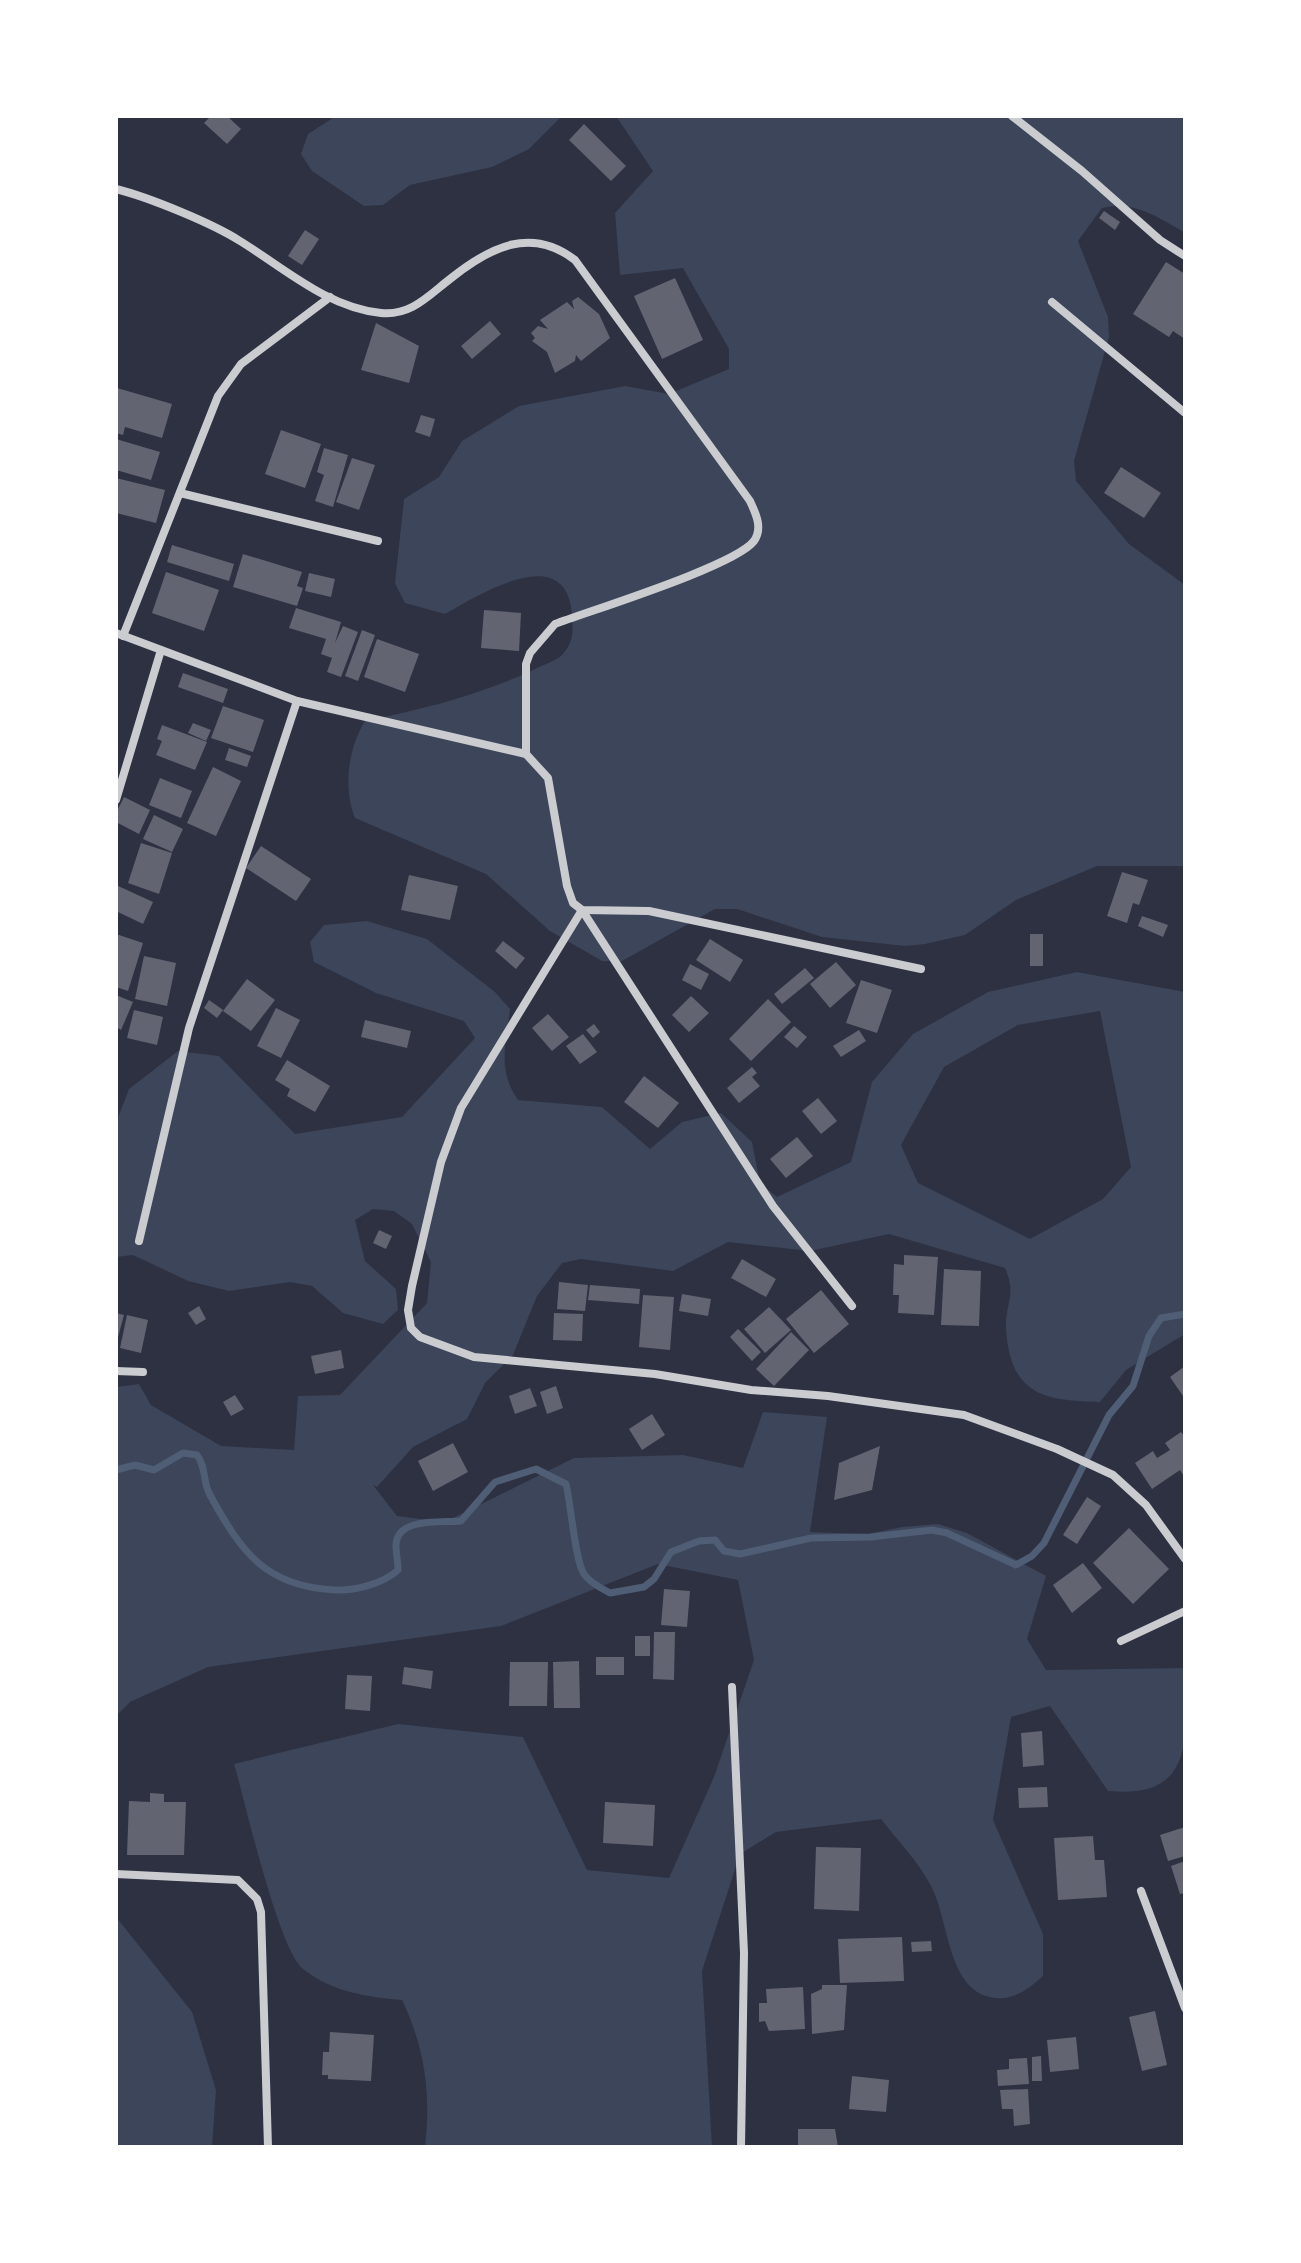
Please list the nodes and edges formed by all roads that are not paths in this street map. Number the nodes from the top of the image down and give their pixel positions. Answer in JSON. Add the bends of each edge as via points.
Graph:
{"nodes":[{"id":1,"x":1012,"y":116,"type":"edge"},
{"id":2,"x":116,"y":189,"type":"edge"},
{"id":3,"x":1185,"y":256,"type":"edge"},
{"id":4,"x":330,"y":297,"type":"junction"},
{"id":5,"x":1052,"y":302,"type":"dead end"},
{"id":6,"x":1185,"y":413,"type":"edge"},
{"id":7,"x":180,"y":493,"type":"junction"},
{"id":8,"x":378,"y":541,"type":"dead end"},
{"id":9,"x":120,"y":634,"type":"edge"},
{"id":10,"x":161,"y":650,"type":"junction"},
{"id":11,"x":297,"y":701,"type":"junction"},
{"id":12,"x":526,"y":754,"type":"junction"},
{"id":13,"x":116,"y":800,"type":"edge"},
{"id":14,"x":582,"y":910,"type":"junction"},
{"id":15,"x":921,"y":969,"type":"dead end"},
{"id":16,"x":139,"y":1241,"type":"dead end"},
{"id":17,"x":852,"y":1306,"type":"dead end"},
{"id":18,"x":116,"y":1371,"type":"edge"},
{"id":19,"x":143,"y":1372,"type":"dead end"},
{"id":20,"x":1185,"y":1559,"type":"edge"},
{"id":21,"x":1185,"y":1611,"type":"edge"},
{"id":22,"x":1121,"y":1641,"type":"dead end"},
{"id":23,"x":732,"y":1687,"type":"dead end"},
{"id":24,"x":116,"y":1874,"type":"edge"},
{"id":25,"x":1141,"y":1891,"type":"dead end"},
{"id":26,"x":1185,"y":2008,"type":"edge"},
{"id":27,"x":268,"y":2147,"type":"edge"},
{"id":28,"x":741,"y":2147,"type":"edge"}],
"edges":[{"from":1,"to":3,"type":"street"},
{"from":2,"to":4,"type":"street","via":[[237,239]]},
{"from":4,"to":7,"type":"street","via":[[241,364],[218,396]]},
{"from":4,"to":12,"type":"street","via":[[379,313],[397,313],[415,307],[451,278],[508,246],[542,241],[558,247],[575,260],[756,514],[755,539],[745,549],[555,624],[540,639],[526,664]]},
{"from":5,"to":6,"type":"street"},
{"from":7,"to":8,"type":"street"},
{"from":7,"to":9,"type":"street"},
{"from":9,"to":10,"type":"street"},
{"from":10,"to":11,"type":"street"},
{"from":10,"to":13,"type":"street"},
{"from":11,"to":12,"type":"street"},
{"from":11,"to":16,"type":"street","via":[[189,1028]]},
{"from":12,"to":14,"type":"street","via":[[548,778],[567,886]]},
{"from":14,"to":15,"type":"street","via":[[649,911]]},
{"from":14,"to":17,"type":"street","via":[[773,1206]]},
{"from":14,"to":20,"type":"street","via":[[461,1108],[441,1162],[412,1286],[411,1328],[420,1337],[474,1357],[655,1374],[964,1415],[1113,1475],[1146,1505]]},
{"from":18,"to":19,"type":"street"},
{"from":21,"to":22,"type":"street"},
{"from":23,"to":28,"type":"street","via":[[744,1953]]},
{"from":24,"to":27,"type":"street","via":[[238,1880],[257,1899],[265,1952]]},
{"from":25,"to":26,"type":"street"}]}
